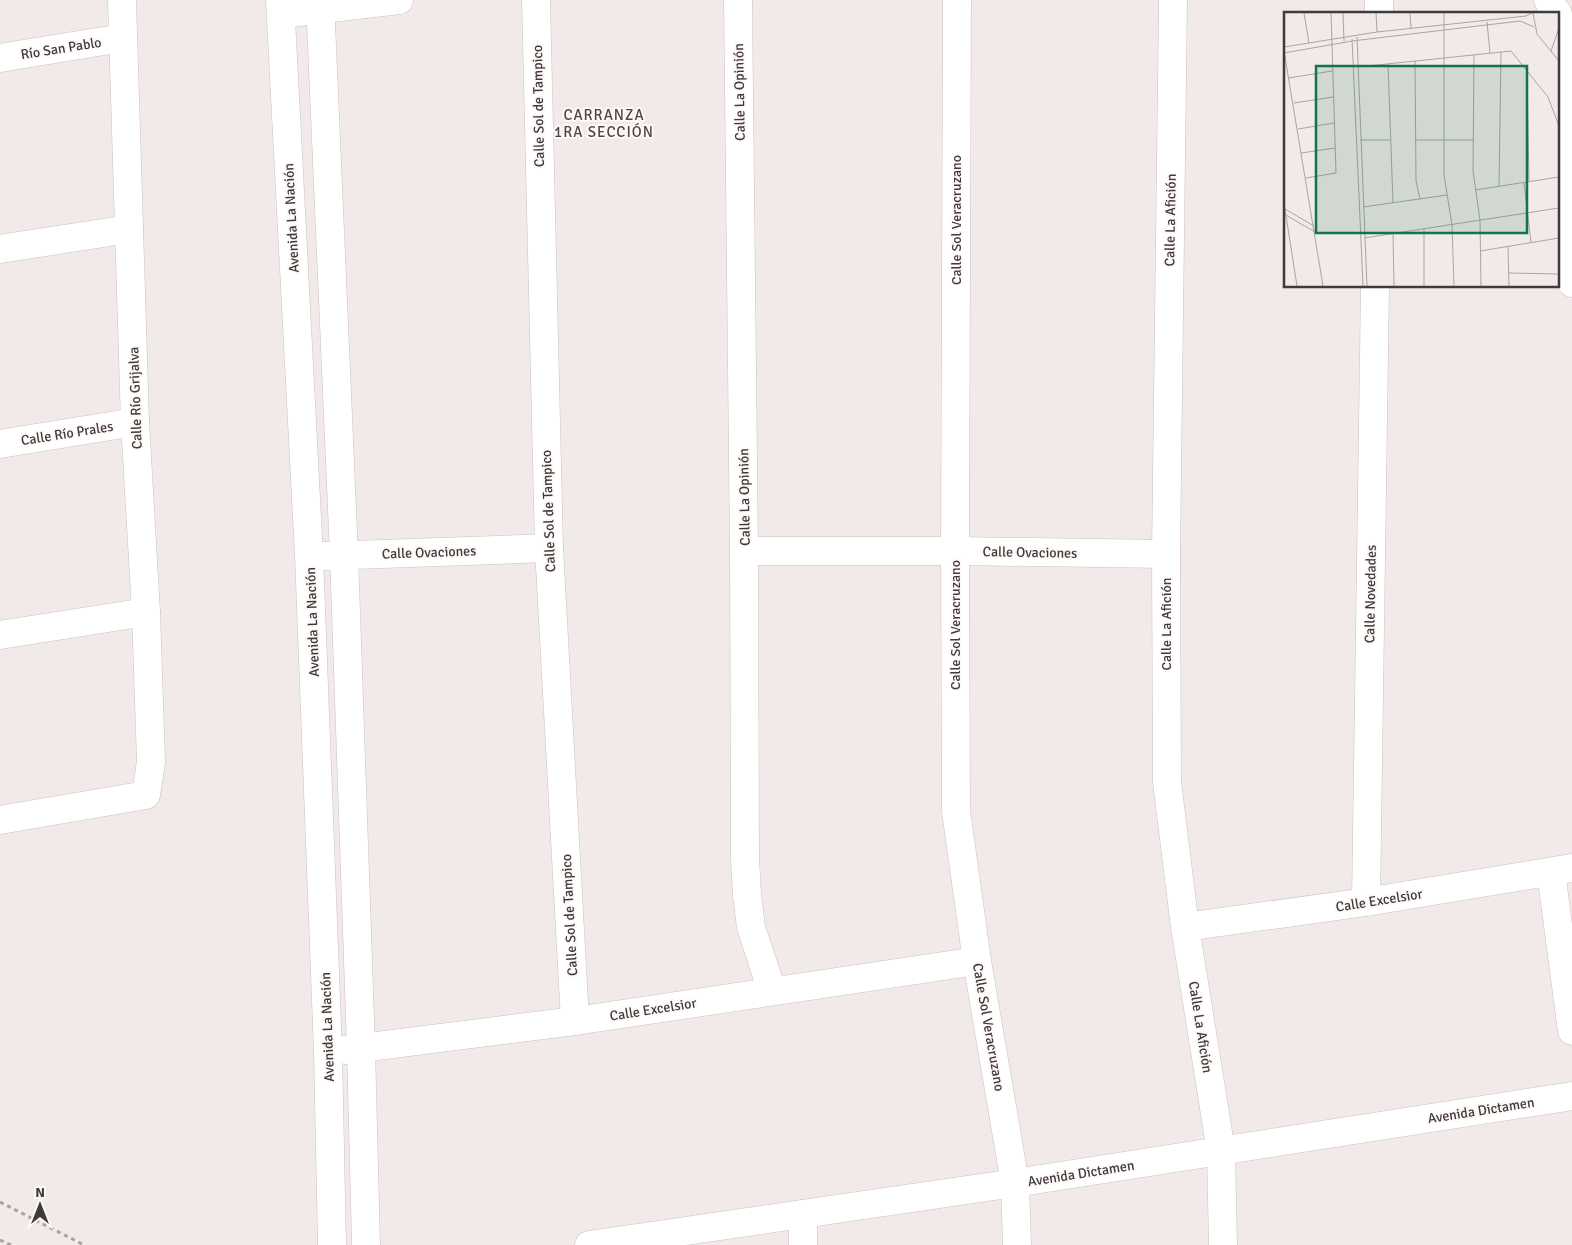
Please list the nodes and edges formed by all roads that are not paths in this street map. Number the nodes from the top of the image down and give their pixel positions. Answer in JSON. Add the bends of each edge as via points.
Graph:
{"nodes":[{"id":1,"x":122,"y":0,"type":"edge"},
{"id":2,"x":398,"y":0,"type":"edge"},
{"id":3,"x":536,"y":0,"type":"edge"},
{"id":4,"x":738,"y":0,"type":"edge"},
{"id":5,"x":957,"y":0,"type":"edge"},
{"id":6,"x":1173,"y":0,"type":"edge"},
{"id":7,"x":1548,"y":0,"type":"edge"},
{"id":8,"x":320,"y":4,"type":"edge"},
{"id":9,"x":280,"y":7,"type":"edge"},
{"id":10,"x":1557,"y":12,"type":"edge"},
{"id":11,"x":1564,"y":22,"type":"edge"},
{"id":12,"x":122,"y":38,"type":"junction"},
{"id":13,"x":0,"y":58,"type":"edge"},
{"id":14,"x":129,"y":229,"type":"junction"},
{"id":15,"x":0,"y":249,"type":"edge"},
{"id":16,"x":1572,"y":283,"type":"edge"},
{"id":17,"x":1375,"y":288,"type":"edge"},
{"id":18,"x":135,"y":422,"type":"junction"},
{"id":19,"x":0,"y":444,"type":"edge"},
{"id":20,"x":549,"y":548,"type":"junction"},
{"id":21,"x":744,"y":551,"type":"junction"},
{"id":22,"x":955,"y":551,"type":"junction"},
{"id":23,"x":1166,"y":554,"type":"junction"},
{"id":24,"x":344,"y":555,"type":"junction"},
{"id":25,"x":309,"y":556,"type":"junction"},
{"id":26,"x":146,"y":612,"type":"junction"},
{"id":27,"x":0,"y":635,"type":"edge"},
{"id":28,"x":0,"y":820,"type":"edge"},
{"id":29,"x":1562,"y":870,"type":"edge"},
{"id":30,"x":1366,"y":902,"type":"junction"},
{"id":31,"x":1185,"y":927,"type":"junction"},
{"id":32,"x":977,"y":961,"type":"junction"},
{"id":33,"x":772,"y":991,"type":"junction"},
{"id":34,"x":575,"y":1021,"type":"junction"},
{"id":35,"x":1572,"y":1031,"type":"edge"},
{"id":36,"x":361,"y":1048,"type":"junction"},
{"id":37,"x":328,"y":1052,"type":"junction"},
{"id":38,"x":1572,"y":1096,"type":"edge"},
{"id":39,"x":1221,"y":1151,"type":"junction"},
{"id":40,"x":1015,"y":1183,"type":"junction"},
{"id":41,"x":803,"y":1214,"type":"junction"},
{"id":42,"x":332,"y":1245,"type":"edge"},
{"id":43,"x":366,"y":1245,"type":"edge"},
{"id":44,"x":589,"y":1245,"type":"edge"},
{"id":45,"x":803,"y":1245,"type":"edge"},
{"id":46,"x":1017,"y":1245,"type":"edge"},
{"id":47,"x":1222,"y":1245,"type":"edge"}],
"edges":[{"from":1,"to":12,"type":"street","name":"Calle Río Grijalva"},
{"from":2,"to":8,"type":"street"},
{"from":3,"to":20,"type":"street","name":"Calle Sol de Tampico"},
{"from":4,"to":21,"type":"street","name":"Calle La Opinión"},
{"from":5,"to":22,"type":"street","name":"Calle Sol Veracruzano"},
{"from":6,"to":23,"type":"street","name":"Calle La Afición"},
{"from":7,"to":10,"type":"street"},
{"from":8,"to":9,"type":"street"},
{"from":8,"to":24,"type":"street"},
{"from":9,"to":25,"type":"street","name":"Avenida La Nación"},
{"from":11,"to":16,"type":"street"},
{"from":12,"to":13,"type":"street","name":"Río San Pablo"},
{"from":12,"to":14,"type":"street","name":"Calle Río Grijalva"},
{"from":14,"to":15,"type":"street"},
{"from":14,"to":18,"type":"street","name":"Calle Río Grijalva"},
{"from":17,"to":30,"type":"street","name":"Calle Novedades"},
{"from":18,"to":19,"type":"street","name":"Calle Río Prales"},
{"from":18,"to":26,"type":"street","name":"Calle Río Grijalva"},
{"from":20,"to":24,"type":"street","name":"Calle Ovaciones"},
{"from":20,"to":34,"type":"street","name":"Calle Sol de Tampico"},
{"from":21,"to":22,"type":"street","name":"Calle Ovaciones"},
{"from":21,"to":33,"type":"street","name":"Calle La Opinión","via":[[747,895],[750,927]]},
{"from":22,"to":23,"type":"street","name":"Calle Ovaciones"},
{"from":22,"to":32,"type":"street","name":"Calle Sol Veracruzano","via":[[956,811]]},
{"from":23,"to":31,"type":"street","name":"Calle La Afición","via":[[1167,782]]},
{"from":24,"to":25,"type":"street","name":"Calle Ovaciones"},
{"from":24,"to":36,"type":"street"},
{"from":25,"to":37,"type":"street","name":"Avenida La Nación"},
{"from":26,"to":27,"type":"street"},
{"from":26,"to":28,"type":"street","name":"Calle Río Grijalva","via":[[151,762],[146,794]]},
{"from":29,"to":30,"type":"street","name":"Calle Excelsior"},
{"from":29,"to":35,"type":"street"},
{"from":30,"to":31,"type":"street","name":"Calle Excelsior"},
{"from":31,"to":39,"type":"street","name":"Calle La Afición"},
{"from":32,"to":33,"type":"street","name":"Calle Excelsior"},
{"from":32,"to":40,"type":"street","name":"Calle Sol Veracruzano"},
{"from":33,"to":34,"type":"street","name":"Calle Excelsior"},
{"from":34,"to":36,"type":"street","name":"Calle Excelsior"},
{"from":36,"to":37,"type":"street","name":"Calle Excelsior"},
{"from":36,"to":43,"type":"street"},
{"from":37,"to":42,"type":"street","name":"Avenida La Nación"},
{"from":38,"to":39,"type":"street","name":"Avenida Dictamen"},
{"from":39,"to":40,"type":"street","name":"Avenida Dictamen"},
{"from":39,"to":47,"type":"street","name":"Calle La Afición"},
{"from":40,"to":41,"type":"street","name":"Avenida Dictamen"},
{"from":40,"to":46,"type":"street","name":"Calle Sol Veracruzano"},
{"from":41,"to":44,"type":"street","name":"Avenida Dictamen"},
{"from":41,"to":45,"type":"street"}]}
